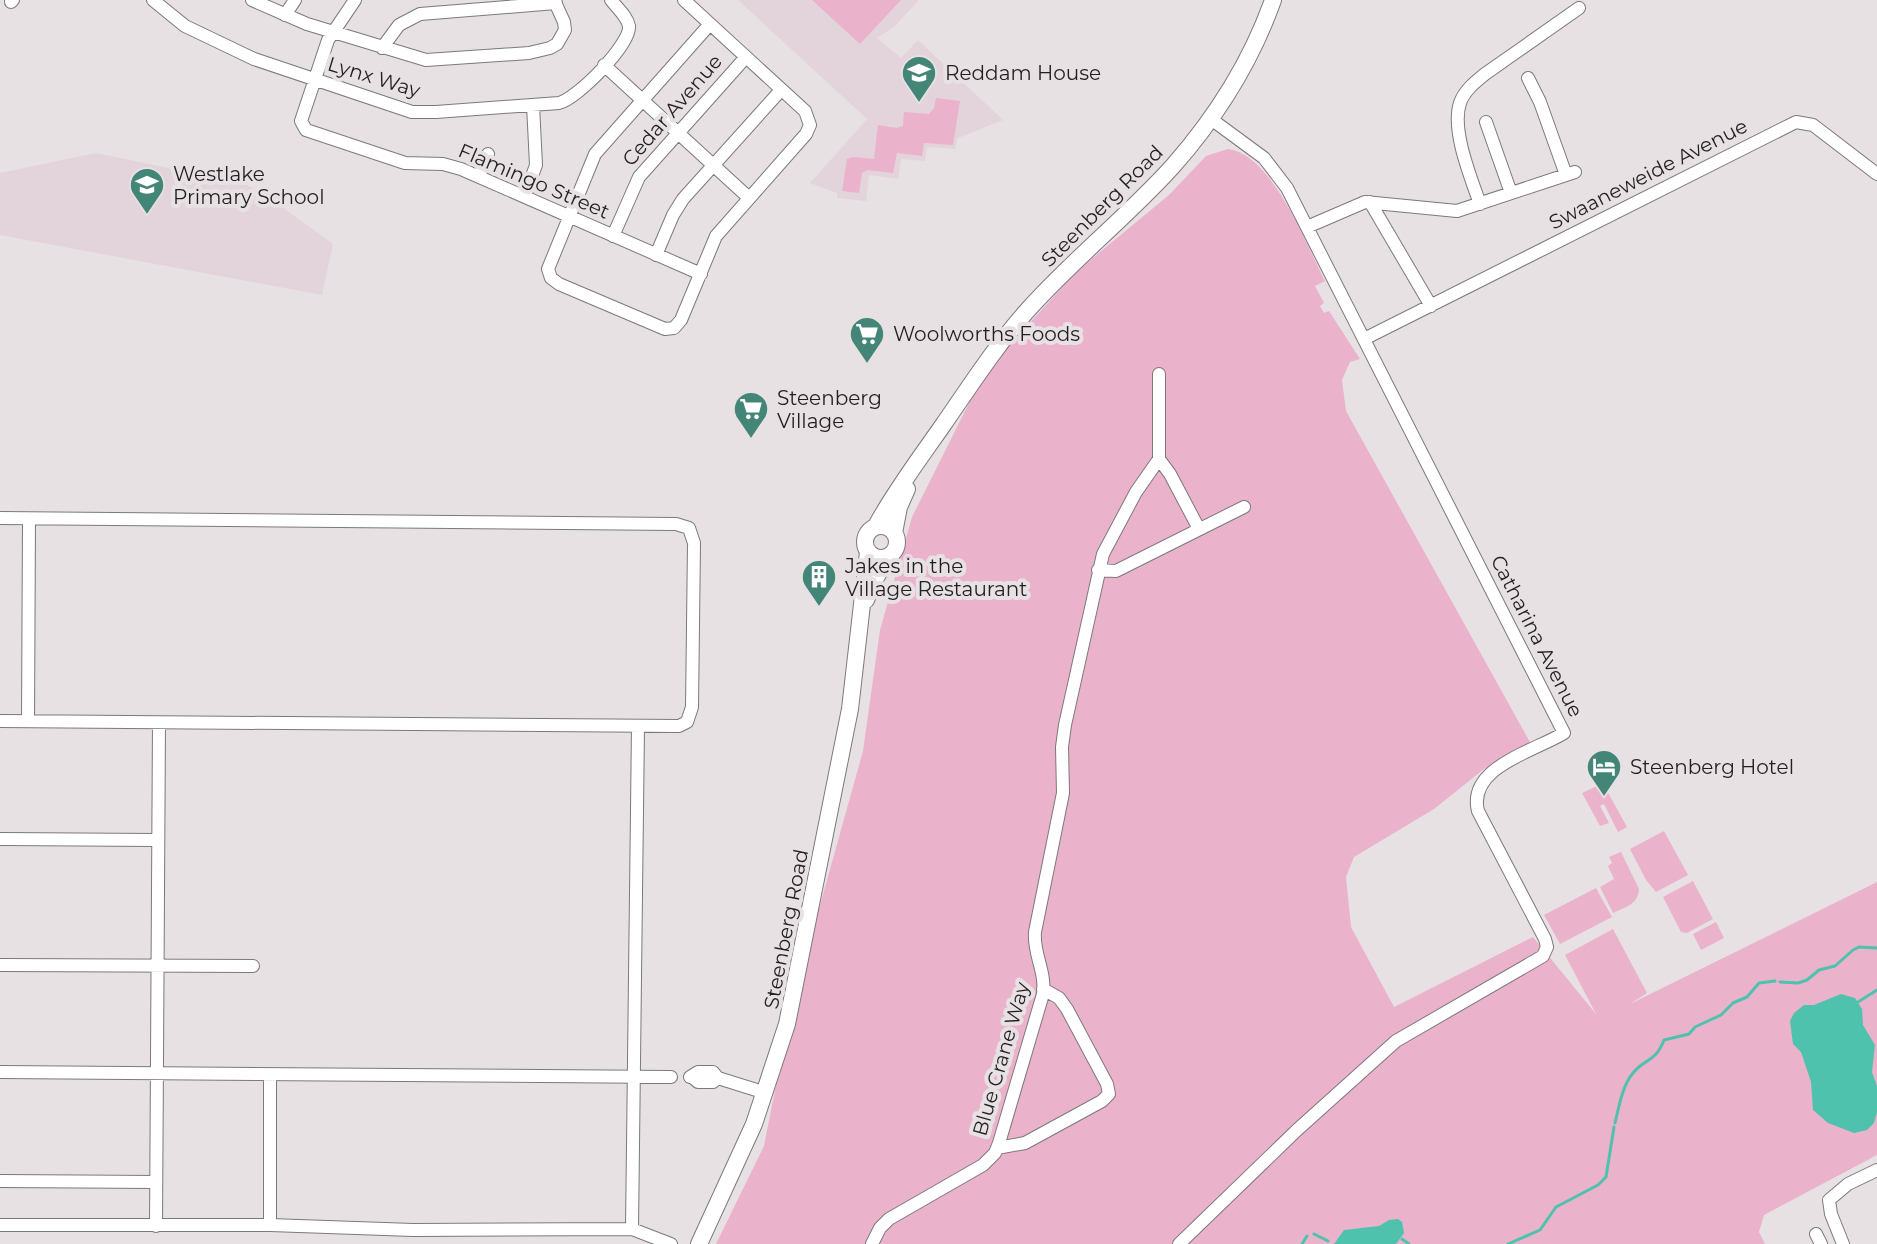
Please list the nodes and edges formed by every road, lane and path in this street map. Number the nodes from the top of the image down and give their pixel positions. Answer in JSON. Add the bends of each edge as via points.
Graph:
{"nodes":[{"id":1,"x":153,"y":0,"type":"edge"},
{"id":2,"x":252,"y":0,"type":"edge"},
{"id":3,"x":295,"y":0,"type":"edge"},
{"id":4,"x":355,"y":0,"type":"edge"},
{"id":5,"x":611,"y":0,"type":"edge"},
{"id":6,"x":684,"y":0,"type":"edge"},
{"id":7,"x":1273,"y":0,"type":"edge"},
{"id":8,"x":555,"y":1,"type":"edge"},
{"id":9,"x":496,"y":4,"type":"edge"},
{"id":10,"x":1579,"y":8,"type":"dead end"},
{"id":11,"x":285,"y":15,"type":"junction"},
{"id":12,"x":710,"y":24,"type":"junction"},
{"id":13,"x":333,"y":33,"type":"junction"},
{"id":14,"x":382,"y":48,"type":"junction"},
{"id":15,"x":746,"y":57,"type":"junction"},
{"id":16,"x":604,"y":65,"type":"junction"},
{"id":17,"x":1528,"y":78,"type":"dead end"},
{"id":18,"x":314,"y":81,"type":"junction"},
{"id":19,"x":781,"y":90,"type":"junction"},
{"id":20,"x":643,"y":100,"type":"junction"},
{"id":21,"x":533,"y":105,"type":"junction"},
{"id":22,"x":1211,"y":119,"type":"junction"},
{"id":23,"x":1486,"y":122,"type":"dead end"},
{"id":24,"x":678,"y":133,"type":"junction"},
{"id":25,"x":488,"y":154,"type":"dead end"},
{"id":26,"x":713,"y":166,"type":"junction"},
{"id":27,"x":1877,"y":174,"type":"edge"},
{"id":28,"x":479,"y":176,"type":"junction"},
{"id":29,"x":1511,"y":193,"type":"junction"},
{"id":30,"x":525,"y":196,"type":"junction"},
{"id":31,"x":748,"y":197,"type":"junction"},
{"id":32,"x":1370,"y":202,"type":"junction"},
{"id":33,"x":1480,"y":204,"type":"junction"},
{"id":34,"x":568,"y":216,"type":"junction"},
{"id":35,"x":1307,"y":227,"type":"junction"},
{"id":36,"x":613,"y":236,"type":"junction"},
{"id":37,"x":656,"y":255,"type":"junction"},
{"id":38,"x":701,"y":274,"type":"junction"},
{"id":39,"x":1431,"y":306,"type":"junction"},
{"id":40,"x":1364,"y":339,"type":"junction"},
{"id":41,"x":1159,"y":374,"type":"dead end"},
{"id":42,"x":941,"y":428,"type":"junction"},
{"id":43,"x":1159,"y":459,"type":"junction"},
{"id":44,"x":1244,"y":507,"type":"dead end"},
{"id":45,"x":0,"y":518,"type":"edge"},
{"id":46,"x":29,"y":519,"type":"junction"},
{"id":47,"x":876,"y":526,"type":"junction"},
{"id":48,"x":1199,"y":529,"type":"junction"},
{"id":49,"x":894,"y":533,"type":"junction"},
{"id":50,"x":868,"y":552,"type":"junction"},
{"id":51,"x":888,"y":557,"type":"junction"},
{"id":52,"x":1098,"y":570,"type":"junction"},
{"id":53,"x":863,"y":609,"type":"junction"},
{"id":54,"x":0,"y":721,"type":"edge"},
{"id":55,"x":28,"y":721,"type":"junction"},
{"id":56,"x":159,"y":723,"type":"junction"},
{"id":57,"x":638,"y":726,"type":"junction"},
{"id":58,"x":0,"y":839,"type":"edge"},
{"id":59,"x":157,"y":840,"type":"junction"},
{"id":60,"x":0,"y":965,"type":"edge"},
{"id":61,"x":158,"y":966,"type":"junction"},
{"id":62,"x":253,"y":966,"type":"dead end"},
{"id":63,"x":1043,"y":989,"type":"junction"},
{"id":64,"x":0,"y":1072,"type":"edge"},
{"id":65,"x":157,"y":1074,"type":"junction"},
{"id":66,"x":270,"y":1075,"type":"junction"},
{"id":67,"x":634,"y":1077,"type":"junction"},
{"id":68,"x":671,"y":1077,"type":"dead end"},
{"id":69,"x":691,"y":1077,"type":"dead end"},
{"id":70,"x":766,"y":1093,"type":"junction"},
{"id":71,"x":997,"y":1148,"type":"junction"},
{"id":72,"x":1877,"y":1170,"type":"edge"},
{"id":73,"x":0,"y":1181,"type":"edge"},
{"id":74,"x":156,"y":1182,"type":"junction"},
{"id":75,"x":0,"y":1225,"type":"edge"},
{"id":76,"x":270,"y":1225,"type":"junction"},
{"id":77,"x":156,"y":1226,"type":"junction"},
{"id":78,"x":632,"y":1229,"type":"junction"},
{"id":79,"x":671,"y":1244,"type":"edge"},
{"id":80,"x":699,"y":1244,"type":"edge"},
{"id":81,"x":872,"y":1244,"type":"edge"},
{"id":82,"x":1179,"y":1244,"type":"edge"},
{"id":83,"x":1843,"y":1244,"type":"edge"}],
"edges":[{"from":1,"to":18,"type":"street","name":"Lynx Way","via":[[199,33]]},
{"from":2,"to":11,"type":"street"},
{"from":3,"to":11,"type":"street"},
{"from":4,"to":13,"type":"street"},
{"from":5,"to":16,"type":"street","name":"Lynx Way","via":[[629,30]]},
{"from":6,"to":12,"type":"street"},
{"from":7,"to":22,"type":"main road","name":"Steenberg Road","via":[[1248,59]]},
{"from":8,"to":9,"type":"street"},
{"from":8,"to":14,"type":"street","via":[[565,30],[557,44],[544,51],[426,60]]},
{"from":9,"to":14,"type":"street","via":[[411,17]]},
{"from":10,"to":33,"type":"street","via":[[1473,83],[1461,100],[1457,124]]},
{"from":11,"to":13,"type":"street"},
{"from":12,"to":15,"type":"street"},
{"from":12,"to":20,"type":"street"},
{"from":13,"to":14,"type":"street"},
{"from":13,"to":18,"type":"street"},
{"from":15,"to":19,"type":"street"},
{"from":15,"to":24,"type":"street","name":"Cedar Avenue"},
{"from":16,"to":20,"type":"street"},
{"from":16,"to":21,"type":"street","name":"Lynx Way","via":[[572,98]]},
{"from":17,"to":29,"type":"street","via":[[1570,174]]},
{"from":18,"to":21,"type":"street","name":"Lynx Way","via":[[412,112]]},
{"from":18,"to":28,"type":"street","name":"Flamingo Street","via":[[301,121],[309,132],[396,161],[454,166]]},
{"from":19,"to":26,"type":"street"},
{"from":19,"to":31,"type":"street","via":[[805,111],[810,121],[806,134]]},
{"from":20,"to":24,"type":"street"},
{"from":20,"to":34,"type":"street","via":[[595,154]]},
{"from":21,"to":30,"type":"street","via":[[536,165]]},
{"from":22,"to":35,"type":"street","name":"Catharina Avenue","via":[[1273,168]]},
{"from":22,"to":42,"type":"main road","name":"Steenberg Road","via":[[1172,167],[1027,310]]},
{"from":23,"to":29,"type":"street"},
{"from":24,"to":26,"type":"street"},
{"from":24,"to":36,"type":"street","name":"Cedar Avenue","via":[[635,183]]},
{"from":25,"to":28,"type":"street"},
{"from":26,"to":31,"type":"street"},
{"from":26,"to":37,"type":"street","via":[[677,208]]},
{"from":27,"to":39,"type":"street","name":"Swaaneweide Avenue","via":[[1809,123],[1796,122]]},
{"from":28,"to":30,"type":"street","name":"Flamingo Street"},
{"from":29,"to":33,"type":"street"},
{"from":30,"to":34,"type":"street","name":"Flamingo Street"},
{"from":31,"to":38,"type":"street","via":[[716,236]]},
{"from":32,"to":33,"type":"street","via":[[1443,211]]},
{"from":32,"to":35,"type":"street"},
{"from":32,"to":39,"type":"street"},
{"from":34,"to":36,"type":"street","name":"Flamingo Street"},
{"from":34,"to":38,"type":"street","via":[[548,269],[551,278],[665,329],[681,320]]},
{"from":35,"to":40,"type":"street","name":"Catharina Avenue"},
{"from":36,"to":37,"type":"street","name":"Flamingo Street"},
{"from":37,"to":38,"type":"street","name":"Flamingo Street"},
{"from":39,"to":40,"type":"street","name":"Swaaneweide Avenue"},
{"from":40,"to":82,"type":"street","name":"Catharina Avenue","via":[[1564,733],[1489,773],[1476,798],[1546,949],[1540,959],[1396,1041]]},
{"from":41,"to":43,"type":"street"},
{"from":42,"to":47,"type":"main road","name":"Steenberg Road"},
{"from":42,"to":49,"type":"main road","name":"Steenberg Road","via":[[903,498]]},
{"from":43,"to":48,"type":"street"},
{"from":43,"to":52,"type":"street","name":"Blue Crane Way","via":[[1110,537]]},
{"from":44,"to":48,"type":"street"},
{"from":45,"to":46,"type":"street"},
{"from":46,"to":55,"type":"street"},
{"from":46,"to":57,"type":"street","via":[[683,525],[694,543],[691,715],[679,726]]},
{"from":47,"to":49,"type":"main road"},
{"from":47,"to":50,"type":"main road","via":[[865,537]]},
{"from":48,"to":52,"type":"street","via":[[1116,571]]},
{"from":49,"to":51,"type":"main road","via":[[896,546]]},
{"from":50,"to":51,"type":"main road"},
{"from":50,"to":53,"type":"main road","name":"Steenberg Road"},
{"from":51,"to":53,"type":"main road","name":"Steenberg Road"},
{"from":52,"to":63,"type":"street","name":"Blue Crane Way","via":[[1065,725],[1063,793],[1035,932]]},
{"from":53,"to":70,"type":"main road","name":"Steenberg Road","via":[[850,709],[799,968]]},
{"from":54,"to":55,"type":"street"},
{"from":55,"to":56,"type":"street"},
{"from":56,"to":57,"type":"street"},
{"from":56,"to":59,"type":"street"},
{"from":57,"to":67,"type":"street"},
{"from":58,"to":59,"type":"street"},
{"from":59,"to":61,"type":"street"},
{"from":60,"to":61,"type":"street"},
{"from":61,"to":62,"type":"street"},
{"from":61,"to":65,"type":"street"},
{"from":63,"to":71,"type":"street","name":"Blue Crane Way"},
{"from":63,"to":71,"type":"street","via":[[1067,1009],[1109,1094],[1025,1143]]},
{"from":64,"to":65,"type":"street"},
{"from":65,"to":66,"type":"street"},
{"from":65,"to":74,"type":"street"},
{"from":66,"to":67,"type":"street"},
{"from":66,"to":76,"type":"street"},
{"from":67,"to":68,"type":"street"},
{"from":67,"to":78,"type":"street"},
{"from":69,"to":70,"type":"street","via":[[713,1082],[716,1075]]},
{"from":70,"to":80,"type":"main road","name":"Steenberg Road"},
{"from":71,"to":81,"type":"street","name":"Blue Crane Way","via":[[983,1165],[889,1219]]},
{"from":72,"to":83,"type":"street","via":[[1848,1184],[1829,1203]]},
{"from":73,"to":74,"type":"street"},
{"from":74,"to":77,"type":"street"},
{"from":75,"to":77,"type":"street"},
{"from":76,"to":77,"type":"street"},
{"from":76,"to":78,"type":"street"},
{"from":78,"to":79,"type":"street"}]}
